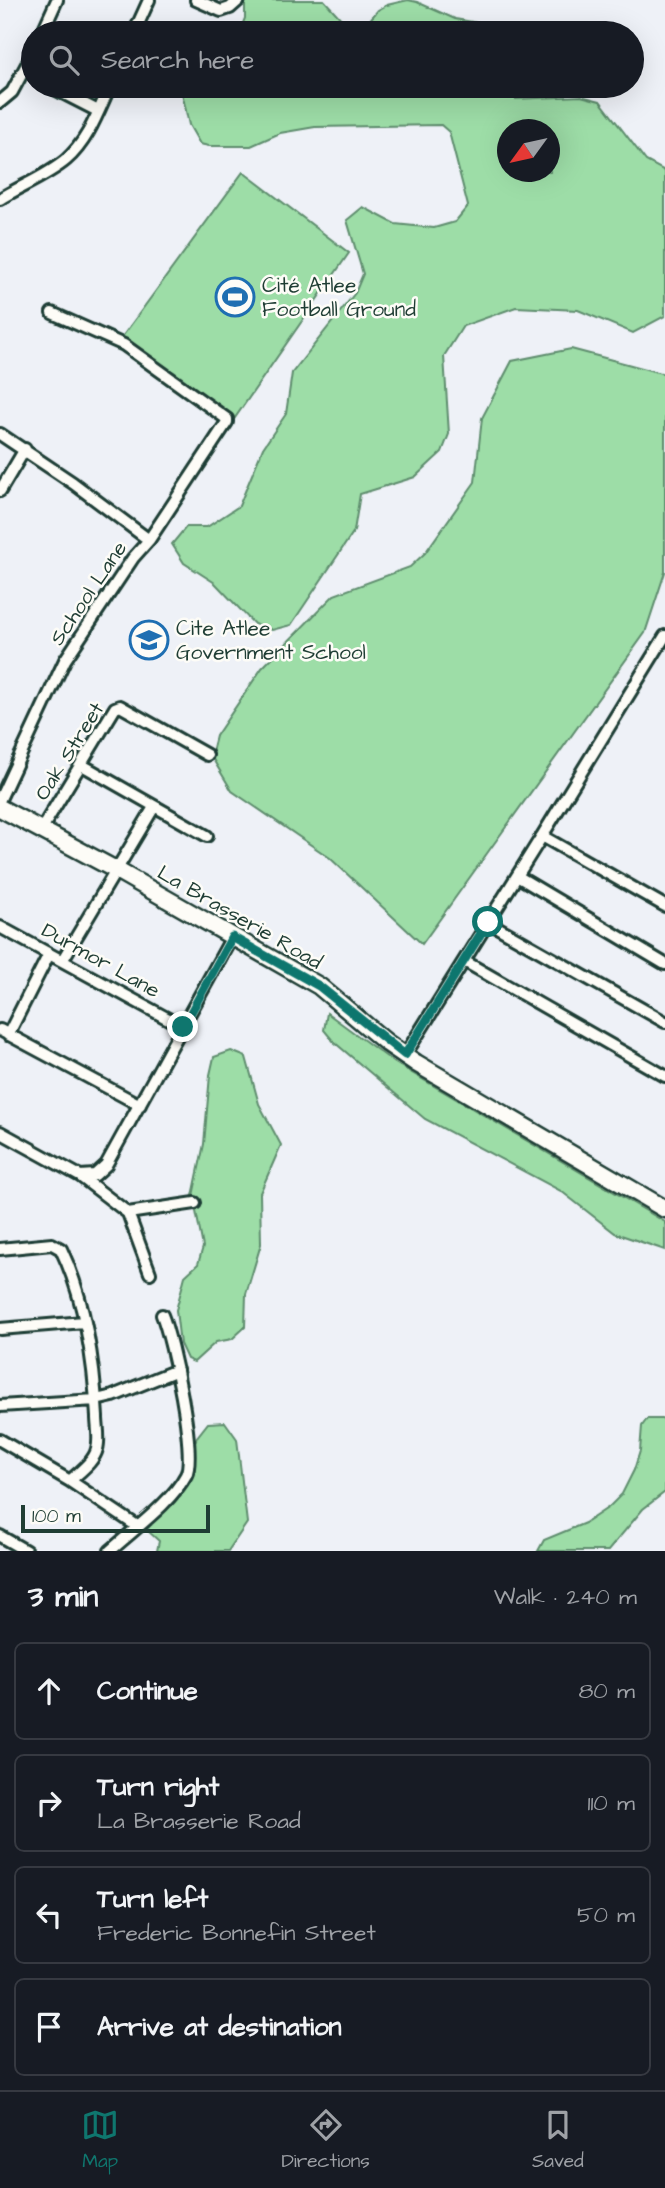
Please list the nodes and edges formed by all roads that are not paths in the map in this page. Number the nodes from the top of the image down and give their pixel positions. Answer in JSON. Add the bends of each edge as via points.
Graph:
{"nodes":[{"id":1,"x":57,"y":0,"type":"edge"},
{"id":2,"x":149,"y":0,"type":"edge"},
{"id":3,"x":195,"y":0,"type":"edge"},
{"id":4,"x":239,"y":0,"type":"edge"},
{"id":5,"x":47,"y":21,"type":"edge"},
{"id":6,"x":139,"y":21,"type":"edge"},
{"id":7,"x":21,"y":83,"type":"edge"},
{"id":8,"x":73,"y":98,"type":"edge"},
{"id":9,"x":104,"y":98,"type":"edge"},
{"id":10,"x":0,"y":102,"type":"edge"},
{"id":11,"x":98,"y":111,"type":"junction"},
{"id":12,"x":0,"y":198,"type":"edge"},
{"id":13,"x":52,"y":313,"type":"dead end"},
{"id":14,"x":0,"y":434,"type":"edge"},
{"id":15,"x":25,"y":449,"type":"junction"},
{"id":16,"x":0,"y":491,"type":"edge"},
{"id":17,"x":149,"y":540,"type":"junction"},
{"id":18,"x":665,"y":636,"type":"edge"},
{"id":19,"x":207,"y":755,"type":"dead end"},
{"id":20,"x":82,"y":765,"type":"junction"},
{"id":21,"x":0,"y":799,"type":"edge"},
{"id":22,"x":154,"y":807,"type":"junction"},
{"id":23,"x":0,"y":808,"type":"edge"},
{"id":24,"x":41,"y":830,"type":"junction"},
{"id":25,"x":207,"y":836,"type":"dead end"},
{"id":26,"x":542,"y":836,"type":"junction"},
{"id":27,"x":116,"y":870,"type":"junction"},
{"id":28,"x":517,"y":876,"type":"junction"},
{"id":29,"x":665,"y":906,"type":"edge"},
{"id":30,"x":488,"y":922,"type":"junction"},
{"id":31,"x":0,"y":927,"type":"edge"},
{"id":32,"x":232,"y":937,"type":"junction"},
{"id":33,"x":48,"y":954,"type":"junction"},
{"id":34,"x":62,"y":961,"type":"junction"},
{"id":35,"x":464,"y":961,"type":"junction"},
{"id":36,"x":665,"y":964,"type":"edge"},
{"id":37,"x":665,"y":1022,"type":"edge"},
{"id":38,"x":183,"y":1027,"type":"junction"},
{"id":39,"x":4,"y":1032,"type":"edge"},
{"id":40,"x":405,"y":1055,"type":"junction"},
{"id":41,"x":665,"y":1076,"type":"edge"},
{"id":42,"x":140,"y":1105,"type":"junction"},
{"id":43,"x":0,"y":1132,"type":"edge"},
{"id":44,"x":80,"y":1176,"type":"junction"},
{"id":45,"x":195,"y":1203,"type":"dead end"},
{"id":46,"x":665,"y":1209,"type":"edge"},
{"id":47,"x":128,"y":1213,"type":"junction"},
{"id":48,"x":0,"y":1249,"type":"edge"},
{"id":49,"x":150,"y":1273,"type":"dead end"},
{"id":50,"x":162,"y":1315,"type":"dead end"},
{"id":51,"x":84,"y":1322,"type":"junction"},
{"id":52,"x":0,"y":1329,"type":"edge"},
{"id":53,"x":177,"y":1370,"type":"junction"},
{"id":54,"x":96,"y":1400,"type":"junction"},
{"id":55,"x":0,"y":1406,"type":"edge"},
{"id":56,"x":0,"y":1440,"type":"edge"},
{"id":57,"x":70,"y":1481,"type":"junction"},
{"id":58,"x":137,"y":1526,"type":"junction"},
{"id":59,"x":0,"y":1535,"type":"edge"},
{"id":60,"x":26,"y":1551,"type":"edge"},
{"id":61,"x":110,"y":1551,"type":"edge"}],
"edges":[{"from":1,"to":5,"type":"street"},
{"from":2,"to":6,"type":"street"},
{"from":3,"to":4,"type":"street","via":[[221,11]]},
{"from":7,"to":10,"type":"street"},
{"from":8,"to":11,"type":"street"},
{"from":9,"to":11,"type":"street"},
{"from":11,"to":12,"type":"street","via":[[77,149],[64,161]]},
{"from":13,"to":17,"type":"street","name":"School Lane","via":[[124,345],[227,419]]},
{"from":14,"to":15,"type":"street"},
{"from":15,"to":16,"type":"street"},
{"from":15,"to":17,"type":"street"},
{"from":17,"to":21,"type":"street","name":"School Lane","via":[[65,660]]},
{"from":18,"to":26,"type":"street"},
{"from":19,"to":20,"type":"street","name":"Oak Street","via":[[120,706]]},
{"from":20,"to":22,"type":"street"},
{"from":20,"to":24,"type":"street","name":"Oak Street"},
{"from":22,"to":25,"type":"street"},
{"from":22,"to":27,"type":"street"},
{"from":23,"to":24,"type":"main road","name":"La Brasserie Road"},
{"from":24,"to":27,"type":"main road","name":"La Brasserie Road"},
{"from":26,"to":28,"type":"street"},
{"from":26,"to":29,"type":"street"},
{"from":27,"to":32,"type":"main road","name":"La Brasserie Road"},
{"from":27,"to":34,"type":"street"},
{"from":28,"to":30,"type":"street"},
{"from":28,"to":36,"type":"street"},
{"from":30,"to":35,"type":"street"},
{"from":30,"to":37,"type":"street"},
{"from":31,"to":33,"type":"street","name":"Durmor Lane"},
{"from":32,"to":38,"type":"street"},
{"from":32,"to":40,"type":"main road","name":"La Brasserie Road","via":[[319,986]]},
{"from":33,"to":34,"type":"street","name":"Durmor Lane"},
{"from":33,"to":39,"type":"street"},
{"from":34,"to":38,"type":"street","name":"Durmor Lane"},
{"from":35,"to":40,"type":"street"},
{"from":35,"to":41,"type":"street"},
{"from":38,"to":42,"type":"street"},
{"from":39,"to":42,"type":"street"},
{"from":40,"to":46,"type":"main road","name":"La Brasserie Road"},
{"from":42,"to":44,"type":"street","via":[[106,1165],[94,1175]]},
{"from":43,"to":44,"type":"street"},
{"from":44,"to":47,"type":"street"},
{"from":45,"to":47,"type":"street"},
{"from":47,"to":49,"type":"street"},
{"from":48,"to":51,"type":"street","via":[[52,1244],[61,1249]]},
{"from":50,"to":53,"type":"street"},
{"from":51,"to":52,"type":"street"},
{"from":51,"to":54,"type":"street"},
{"from":53,"to":54,"type":"street"},
{"from":53,"to":58,"type":"street","via":[[190,1463],[181,1483]]},
{"from":54,"to":55,"type":"street"},
{"from":54,"to":57,"type":"street","via":[[99,1446]]},
{"from":56,"to":57,"type":"street"},
{"from":57,"to":58,"type":"street"},
{"from":58,"to":61,"type":"street"},
{"from":59,"to":60,"type":"street"}]}
